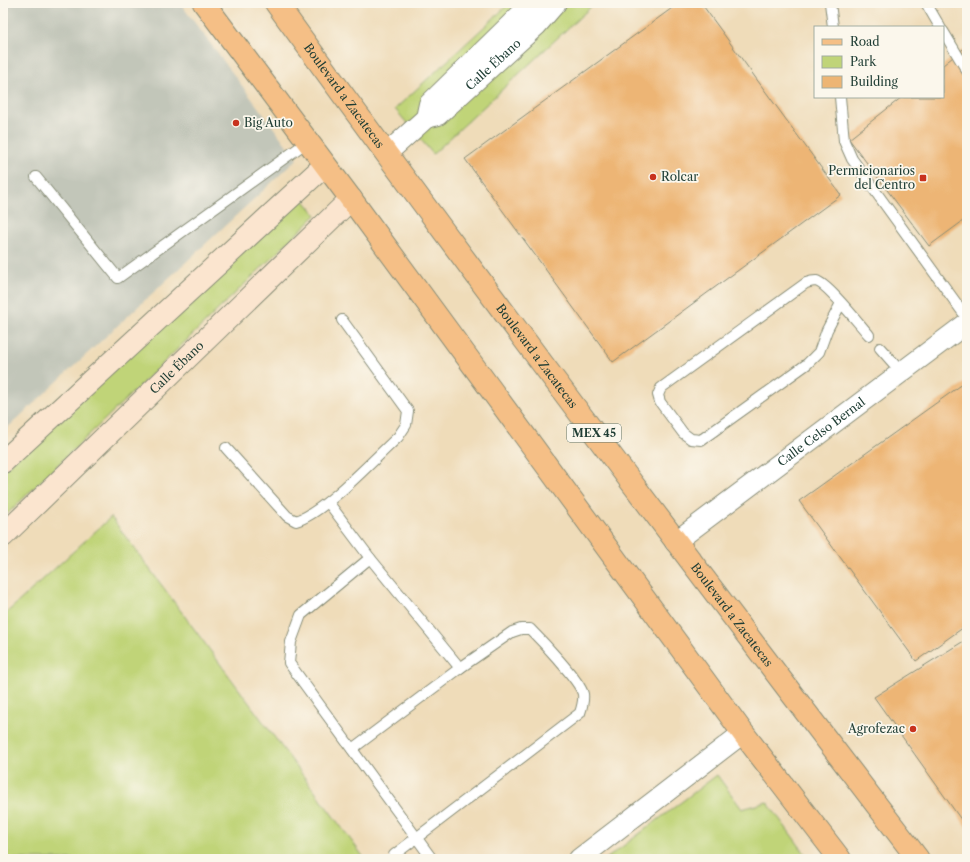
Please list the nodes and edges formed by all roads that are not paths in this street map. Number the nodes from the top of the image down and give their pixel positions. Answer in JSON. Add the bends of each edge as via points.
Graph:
{"nodes":[{"id":1,"x":204,"y":3,"type":"edge"},
{"id":2,"x":276,"y":3,"type":"edge"},
{"id":3,"x":537,"y":3,"type":"edge"},
{"id":4,"x":556,"y":3,"type":"edge"},
{"id":5,"x":830,"y":3,"type":"edge"},
{"id":6,"x":926,"y":3,"type":"edge"},
{"id":7,"x":833,"y":26,"type":"edge"},
{"id":8,"x":939,"y":26,"type":"edge"},
{"id":9,"x":944,"y":33,"type":"edge"},
{"id":10,"x":967,"y":71,"type":"edge"},
{"id":11,"x":840,"y":98,"type":"edge"},
{"id":12,"x":426,"y":118,"type":"junction"},
{"id":13,"x":307,"y":142,"type":"junction"},
{"id":14,"x":386,"y":154,"type":"junction"},
{"id":15,"x":324,"y":166,"type":"junction"},
{"id":16,"x":36,"y":178,"type":"dead end"},
{"id":17,"x":351,"y":199,"type":"junction"},
{"id":18,"x":841,"y":303,"type":"junction"},
{"id":19,"x":967,"y":318,"type":"edge"},
{"id":20,"x":342,"y":320,"type":"dead end"},
{"id":21,"x":967,"y":323,"type":"edge"},
{"id":22,"x":869,"y":336,"type":"dead end"},
{"id":23,"x":880,"y":348,"type":"dead end"},
{"id":24,"x":901,"y":372,"type":"junction"},
{"id":25,"x":226,"y":448,"type":"dead end"},
{"id":26,"x":3,"y":462,"type":"edge"},
{"id":27,"x":328,"y":502,"type":"junction"},
{"id":28,"x":3,"y":536,"type":"edge"},
{"id":29,"x":675,"y":542,"type":"junction"},
{"id":30,"x":370,"y":558,"type":"junction"},
{"id":31,"x":460,"y":668,"type":"junction"},
{"id":32,"x":743,"y":733,"type":"junction"},
{"id":33,"x":352,"y":748,"type":"junction"},
{"id":34,"x":417,"y":838,"type":"junction"},
{"id":35,"x":397,"y":859,"type":"edge"},
{"id":36,"x":432,"y":859,"type":"edge"},
{"id":37,"x":579,"y":859,"type":"edge"},
{"id":38,"x":840,"y":859,"type":"edge"},
{"id":39,"x":918,"y":859,"type":"edge"}],
"edges":[{"from":1,"to":13,"type":"main road"},
{"from":2,"to":14,"type":"main road","name":"Boulevard a Zacatecas","number":"MEX 45"},
{"from":3,"to":12,"type":"street","name":"Calle Ébano","via":[[525,10],[429,104]]},
{"from":4,"to":12,"type":"street","name":"Calle Ébano","via":[[538,25],[438,115]]},
{"from":5,"to":7,"type":"lane"},
{"from":6,"to":8,"type":"lane"},
{"from":9,"to":10,"type":"lane"},
{"from":11,"to":19,"type":"lane","via":[[844,141],[852,159]]},
{"from":12,"to":14,"type":"street","name":"Calle Ébano"},
{"from":13,"to":15,"type":"main road"},
{"from":13,"to":16,"type":"lane","via":[[118,278]]},
{"from":14,"to":29,"type":"main road","name":"Boulevard a Zacatecas","number":"MEX 45"},
{"from":15,"to":17,"type":"main road"},
{"from":15,"to":26,"type":"street"},
{"from":17,"to":28,"type":"street","name":"Calle Ébano"},
{"from":17,"to":32,"type":"main road"},
{"from":18,"to":18,"type":"lane","via":[[824,285],[815,281],[806,283],[661,388],[658,395],[660,402],[682,433],[690,439],[701,440],[811,360],[819,352]]},
{"from":18,"to":22,"type":"lane"},
{"from":20,"to":27,"type":"lane","via":[[408,411],[406,425],[398,437]]},
{"from":21,"to":24,"type":"street","name":"Calle Celso Bernal"},
{"from":23,"to":24,"type":"lane"},
{"from":24,"to":29,"type":"street","name":"Calle Celso Bernal"},
{"from":25,"to":27,"type":"lane","via":[[287,516],[296,521],[306,518]]},
{"from":27,"to":30,"type":"lane"},
{"from":29,"to":39,"type":"main road","name":"Boulevard a Zacatecas","number":"MEX 45"},
{"from":30,"to":31,"type":"lane"},
{"from":30,"to":33,"type":"lane","via":[[301,615],[291,642],[289,663]]},
{"from":31,"to":33,"type":"lane"},
{"from":31,"to":34,"type":"lane","via":[[512,632],[530,629],[556,656],[583,693],[583,703],[580,713]]},
{"from":32,"to":37,"type":"street"},
{"from":32,"to":38,"type":"main road"},
{"from":33,"to":34,"type":"lane"},
{"from":34,"to":35,"type":"lane","via":[[394,855]]},
{"from":34,"to":36,"type":"lane"}]}
